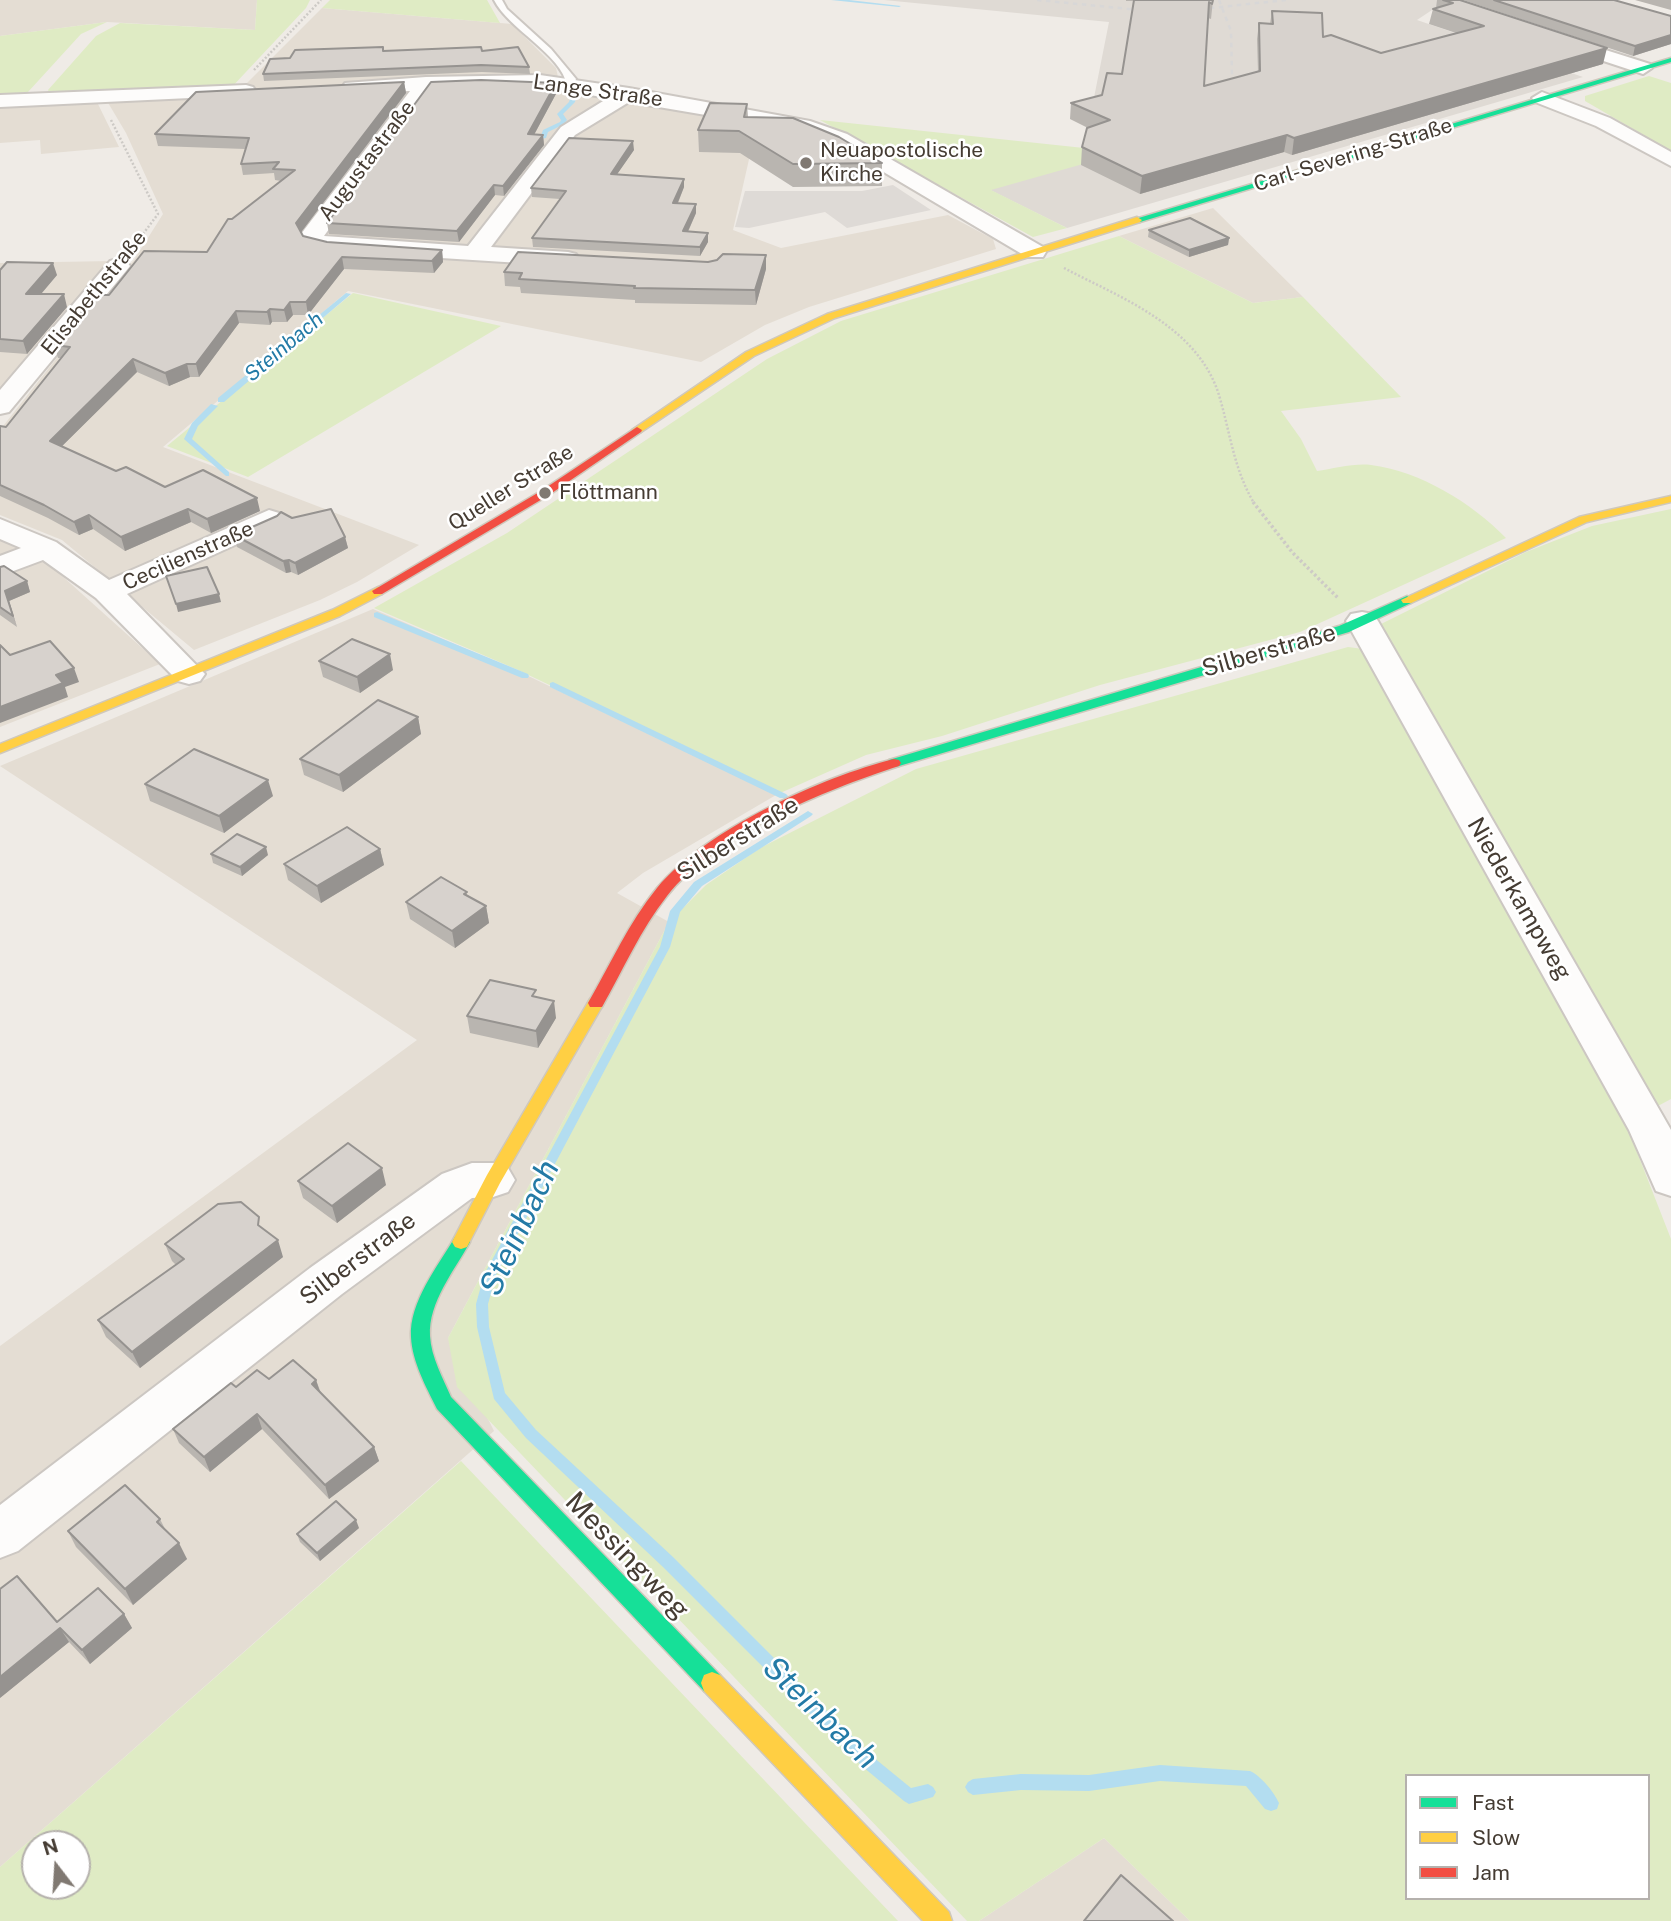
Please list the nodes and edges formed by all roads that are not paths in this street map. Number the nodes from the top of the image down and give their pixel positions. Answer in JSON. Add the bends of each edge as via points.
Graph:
{"nodes":[{"id":1,"x":498,"y":0,"type":"edge"},
{"id":2,"x":1541,"y":34,"type":"edge"},
{"id":3,"x":1671,"y":60,"type":"edge"},
{"id":4,"x":1643,"y":68,"type":"junction"},
{"id":5,"x":426,"y":83,"type":"junction"},
{"id":6,"x":570,"y":84,"type":"junction"},
{"id":7,"x":332,"y":88,"type":"edge"},
{"id":8,"x":270,"y":90,"type":"edge"},
{"id":9,"x":629,"y":94,"type":"junction"},
{"id":10,"x":1542,"y":97,"type":"junction"},
{"id":11,"x":0,"y":101,"type":"edge"},
{"id":12,"x":1671,"y":160,"type":"edge"},
{"id":13,"x":1035,"y":252,"type":"junction"},
{"id":14,"x":474,"y":254,"type":"junction"},
{"id":15,"x":585,"y":260,"type":"edge"},
{"id":16,"x":118,"y":266,"type":"road end"},
{"id":17,"x":0,"y":406,"type":"edge"},
{"id":18,"x":1671,"y":499,"type":"edge"},
{"id":19,"x":269,"y":519,"type":"edge"},
{"id":20,"x":0,"y":528,"type":"edge"},
{"id":21,"x":46,"y":548,"type":"junction"},
{"id":22,"x":0,"y":567,"type":"edge"},
{"id":23,"x":107,"y":592,"type":"junction"},
{"id":24,"x":1362,"y":621,"type":"junction"},
{"id":25,"x":189,"y":674,"type":"junction"},
{"id":26,"x":0,"y":749,"type":"edge"},
{"id":27,"x":1671,"y":1179,"type":"edge"},
{"id":28,"x":493,"y":1181,"type":"junction"},
{"id":29,"x":0,"y":1535,"type":"edge"},
{"id":30,"x":940,"y":1921,"type":"edge"}],
"edges":[{"from":1,"to":6,"type":"lane","via":[[548,51],[571,79]]},
{"from":2,"to":4,"type":"street"},
{"from":3,"to":4,"type":"street","name":"Carl-Severing-Straße"},
{"from":4,"to":10,"type":"street","name":"Carl-Severing-Straße"},
{"from":5,"to":6,"type":"street","name":"Lange Straße"},
{"from":5,"to":7,"type":"street","name":"Lange Straße"},
{"from":5,"to":14,"type":"street","name":"Augustastraße","via":[[312,234],[314,240],[330,244]]},
{"from":6,"to":9,"type":"street","name":"Lange Straße"},
{"from":8,"to":11,"type":"street"},
{"from":9,"to":13,"type":"street","name":"Lange Straße","via":[[828,132]]},
{"from":9,"to":14,"type":"street","via":[[560,139]]},
{"from":10,"to":12,"type":"street","via":[[1604,122]]},
{"from":10,"to":13,"type":"street","name":"Carl-Severing-Straße"},
{"from":13,"to":25,"type":"street","name":"Queller Straße","via":[[788,334],[725,370],[545,493],[416,571],[337,613]]},
{"from":14,"to":15,"type":"street"},
{"from":16,"to":17,"type":"street","name":"Elisabethstraße"},
{"from":18,"to":24,"type":"street","name":"Silberstraße","via":[[1583,519]]},
{"from":19,"to":23,"type":"street","name":"Cecilienstraße"},
{"from":20,"to":21,"type":"street"},
{"from":21,"to":22,"type":"street"},
{"from":21,"to":23,"type":"street"},
{"from":23,"to":25,"type":"street"},
{"from":24,"to":27,"type":"street","name":"Niederkampweg","via":[[1650,1129]]},
{"from":24,"to":28,"type":"street","name":"Silberstraße","via":[[862,772],[780,811],[691,862],[662,891]]},
{"from":25,"to":26,"type":"street","name":"Queller Straße"},
{"from":28,"to":29,"type":"street","name":"Silberstraße","via":[[457,1185]]},
{"from":28,"to":30,"type":"street","name":"Messingweg","via":[[426,1308],[420,1335],[444,1403]]}]}
